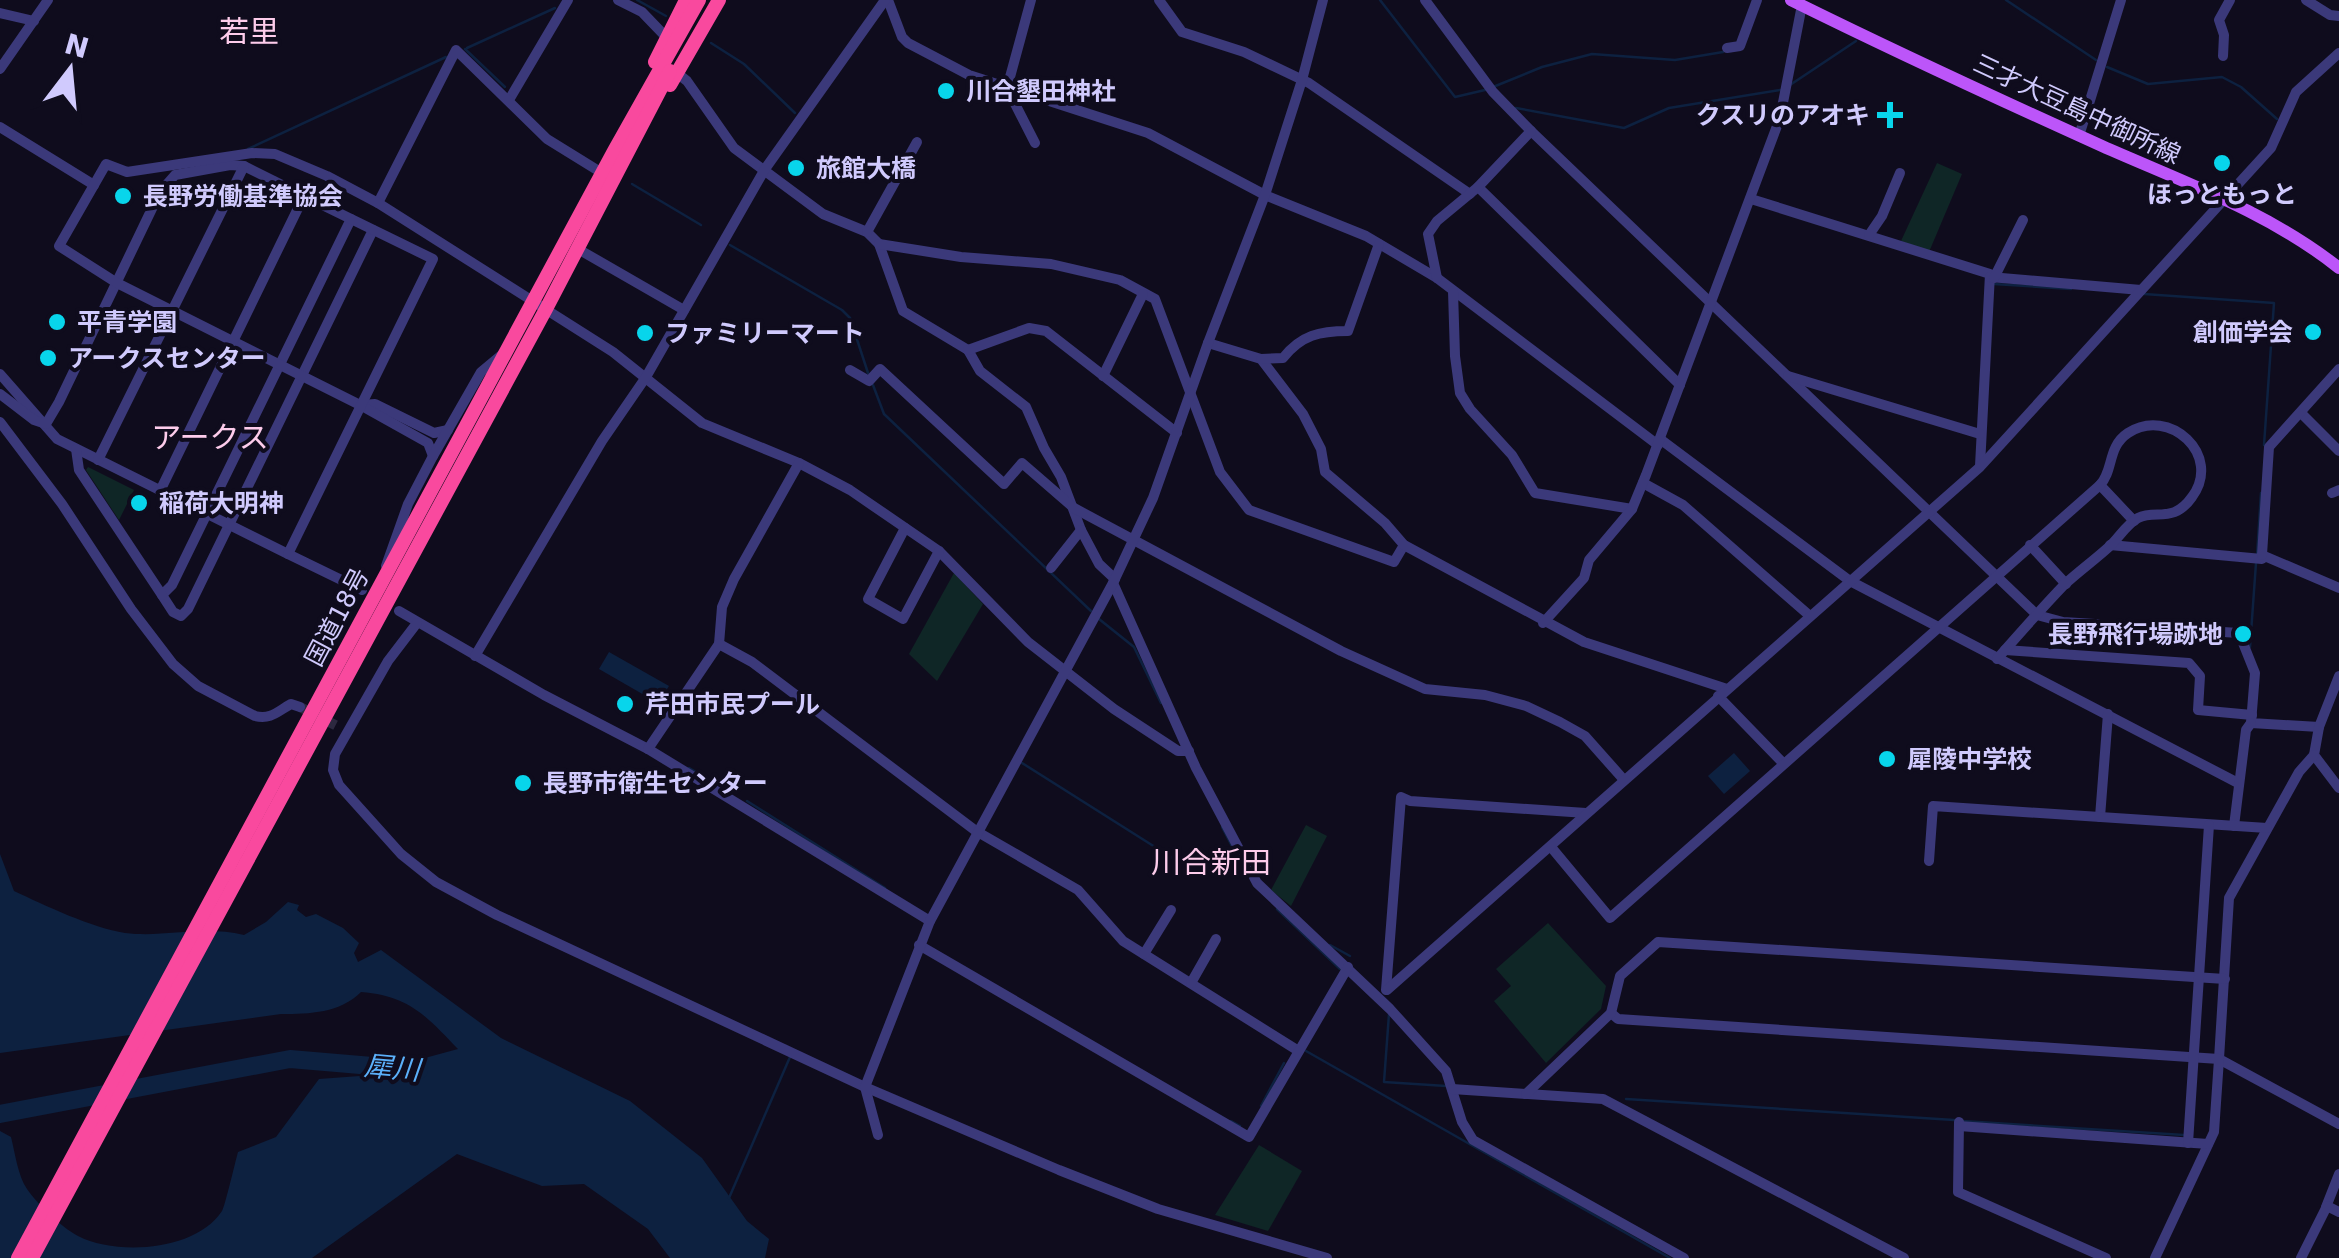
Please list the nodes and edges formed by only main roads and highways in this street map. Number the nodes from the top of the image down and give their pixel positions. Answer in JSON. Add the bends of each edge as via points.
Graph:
{"nodes":[{"id":1,"x":686,"y":0,"type":"edge"},
{"id":2,"x":699,"y":0,"type":"edge"},
{"id":3,"x":708,"y":0,"type":"edge"},
{"id":4,"x":719,"y":0,"type":"edge"},
{"id":5,"x":1796,"y":3,"type":"edge"},
{"id":6,"x":674,"y":44,"type":"junction"},
{"id":7,"x":622,"y":168,"type":"junction"},
{"id":8,"x":2339,"y":268,"type":"edge"},
{"id":9,"x":540,"y":305,"type":"junction"},
{"id":10,"x":283,"y":778,"type":"junction"},
{"id":11,"x":18,"y":1258,"type":"edge"},
{"id":12,"x":32,"y":1258,"type":"edge"}],
"edges":[{"from":1,"to":6,"type":"highway"},
{"from":2,"to":6,"type":"highway","name":"国道18号"},
{"from":3,"to":6,"type":"highway","name":"国道18号"},
{"from":4,"to":7,"type":"highway"},
{"from":5,"to":8,"type":"main road","name":"三才大豆島中御所線","via":[[2271,221]]},
{"from":6,"to":7,"type":"highway","name":"国道18号"},
{"from":6,"to":9,"type":"highway","name":"国道18号","via":[[602,173]]},
{"from":7,"to":9,"type":"highway","name":"国道18号"},
{"from":9,"to":10,"type":"highway","name":"国道18号"},
{"from":9,"to":10,"type":"highway","name":"国道18号","via":[[507,350]]},
{"from":10,"to":11,"type":"highway","name":"国道18号"},
{"from":10,"to":12,"type":"highway","name":"国道18号"}]}
